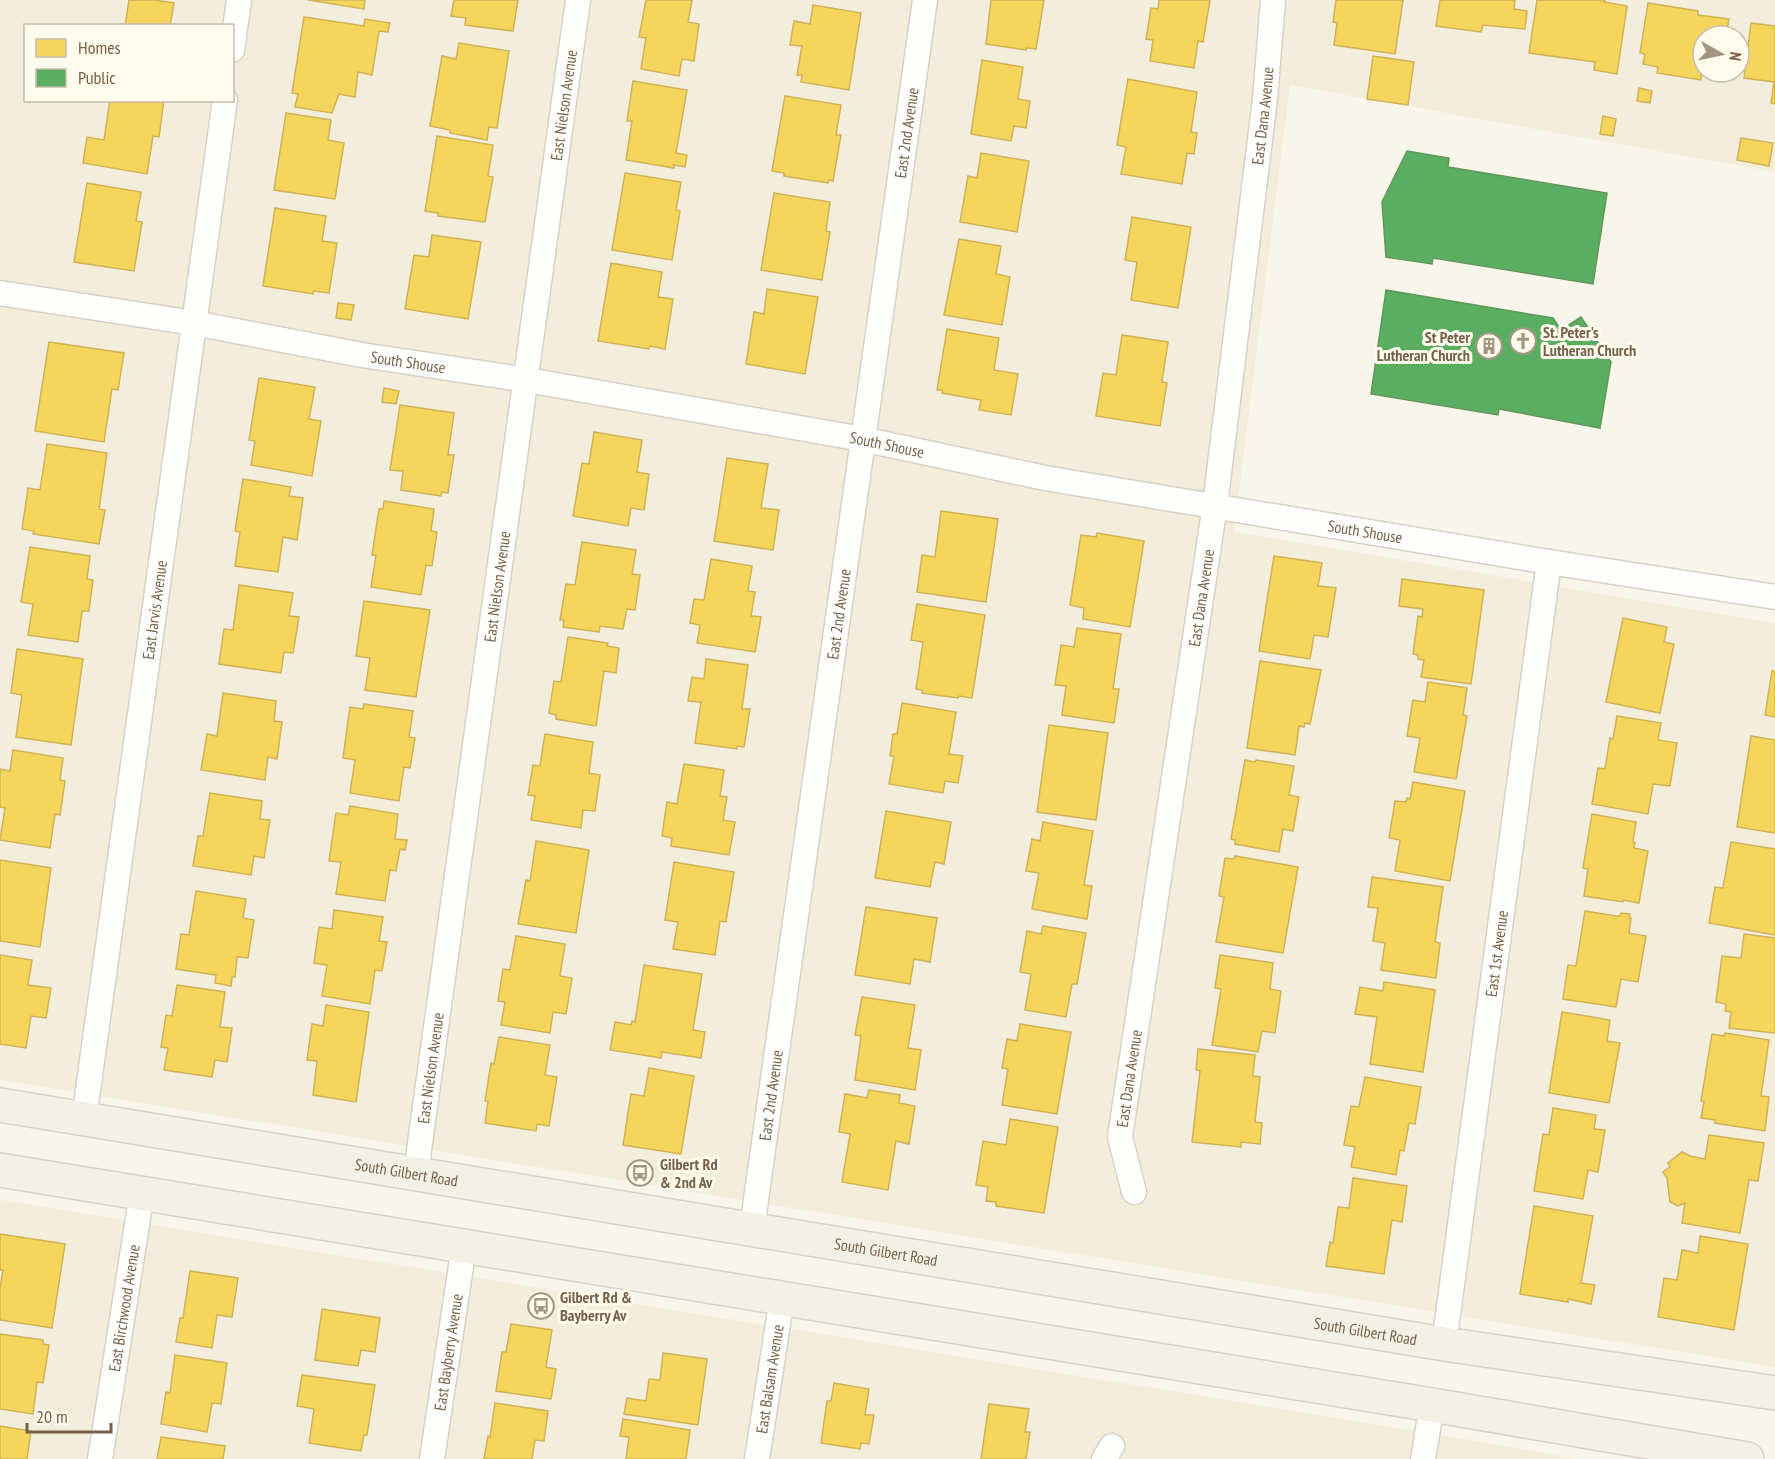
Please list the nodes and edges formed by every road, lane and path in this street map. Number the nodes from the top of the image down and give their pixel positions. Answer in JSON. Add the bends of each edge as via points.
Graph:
{"nodes":[{"id":1,"x":239,"y":0,"type":"edge"},
{"id":2,"x":578,"y":0,"type":"edge"},
{"id":3,"x":925,"y":0,"type":"edge"},
{"id":4,"x":1273,"y":0,"type":"edge"},
{"id":5,"x":234,"y":36,"type":"edge"},
{"id":6,"x":225,"y":102,"type":"edge"},
{"id":7,"x":0,"y":294,"type":"edge"},
{"id":8,"x":194,"y":323,"type":"junction"},
{"id":9,"x":527,"y":380,"type":"junction"},
{"id":10,"x":862,"y":439,"type":"junction"},
{"id":11,"x":1215,"y":505,"type":"junction"},
{"id":12,"x":1549,"y":562,"type":"junction"},
{"id":13,"x":1775,"y":597,"type":"edge"},
{"id":14,"x":0,"y":1105,"type":"edge"},
{"id":15,"x":84,"y":1119,"type":"junction"},
{"id":16,"x":0,"y":1170,"type":"edge"},
{"id":17,"x":416,"y":1172,"type":"junction"},
{"id":18,"x":1134,"y":1192,"type":"dead end"},
{"id":19,"x":142,"y":1194,"type":"junction"},
{"id":20,"x":752,"y":1228,"type":"junction"},
{"id":21,"x":464,"y":1246,"type":"junction"},
{"id":22,"x":782,"y":1298,"type":"junction"},
{"id":23,"x":1444,"y":1344,"type":"junction"},
{"id":24,"x":1775,"y":1393,"type":"edge"},
{"id":25,"x":1432,"y":1405,"type":"junction"},
{"id":26,"x":100,"y":1459,"type":"edge"},
{"id":27,"x":432,"y":1459,"type":"edge"},
{"id":28,"x":757,"y":1459,"type":"edge"},
{"id":29,"x":1423,"y":1459,"type":"edge"},
{"id":30,"x":1747,"y":1459,"type":"edge"}],
"edges":[{"from":1,"to":5,"type":"street"},
{"from":2,"to":9,"type":"street","name":"East Nielson Avenue"},
{"from":3,"to":10,"type":"street","name":"East 2nd Avenue"},
{"from":4,"to":11,"type":"street","name":"East Dana Avenue"},
{"from":6,"to":8,"type":"street","name":"East Jarvis Avenue"},
{"from":7,"to":8,"type":"street","name":"South Shouse"},
{"from":8,"to":9,"type":"street","name":"South Shouse","via":[[362,355]]},
{"from":8,"to":15,"type":"street","name":"East Jarvis Avenue"},
{"from":9,"to":10,"type":"street","name":"South Shouse"},
{"from":9,"to":17,"type":"street","name":"East Nielson Avenue"},
{"from":10,"to":11,"type":"street","name":"South Shouse","via":[[1045,478]]},
{"from":10,"to":20,"type":"street","name":"East 2nd Avenue"},
{"from":11,"to":12,"type":"street","name":"South Shouse"},
{"from":11,"to":18,"type":"street","name":"East Dana Avenue","via":[[1120,1137]]},
{"from":12,"to":13,"type":"street","name":"South Shouse"},
{"from":12,"to":23,"type":"street","name":"East 1st Avenue"},
{"from":14,"to":15,"type":"main road","name":"South Gilbert Road"},
{"from":15,"to":17,"type":"main road","name":"South Gilbert Road"},
{"from":16,"to":19,"type":"main road"},
{"from":17,"to":20,"type":"main road","name":"South Gilbert Road"},
{"from":19,"to":21,"type":"main road"},
{"from":19,"to":26,"type":"street","name":"East Birchwood Avenue"},
{"from":20,"to":23,"type":"main road","name":"South Gilbert Road"},
{"from":21,"to":22,"type":"main road"},
{"from":21,"to":27,"type":"street","name":"East Bayberry Avenue"},
{"from":22,"to":25,"type":"main road"},
{"from":22,"to":28,"type":"street","name":"East Balsam Avenue"},
{"from":23,"to":24,"type":"main road","name":"South Gilbert Road"},
{"from":25,"to":29,"type":"street"},
{"from":25,"to":30,"type":"main road"}]}
